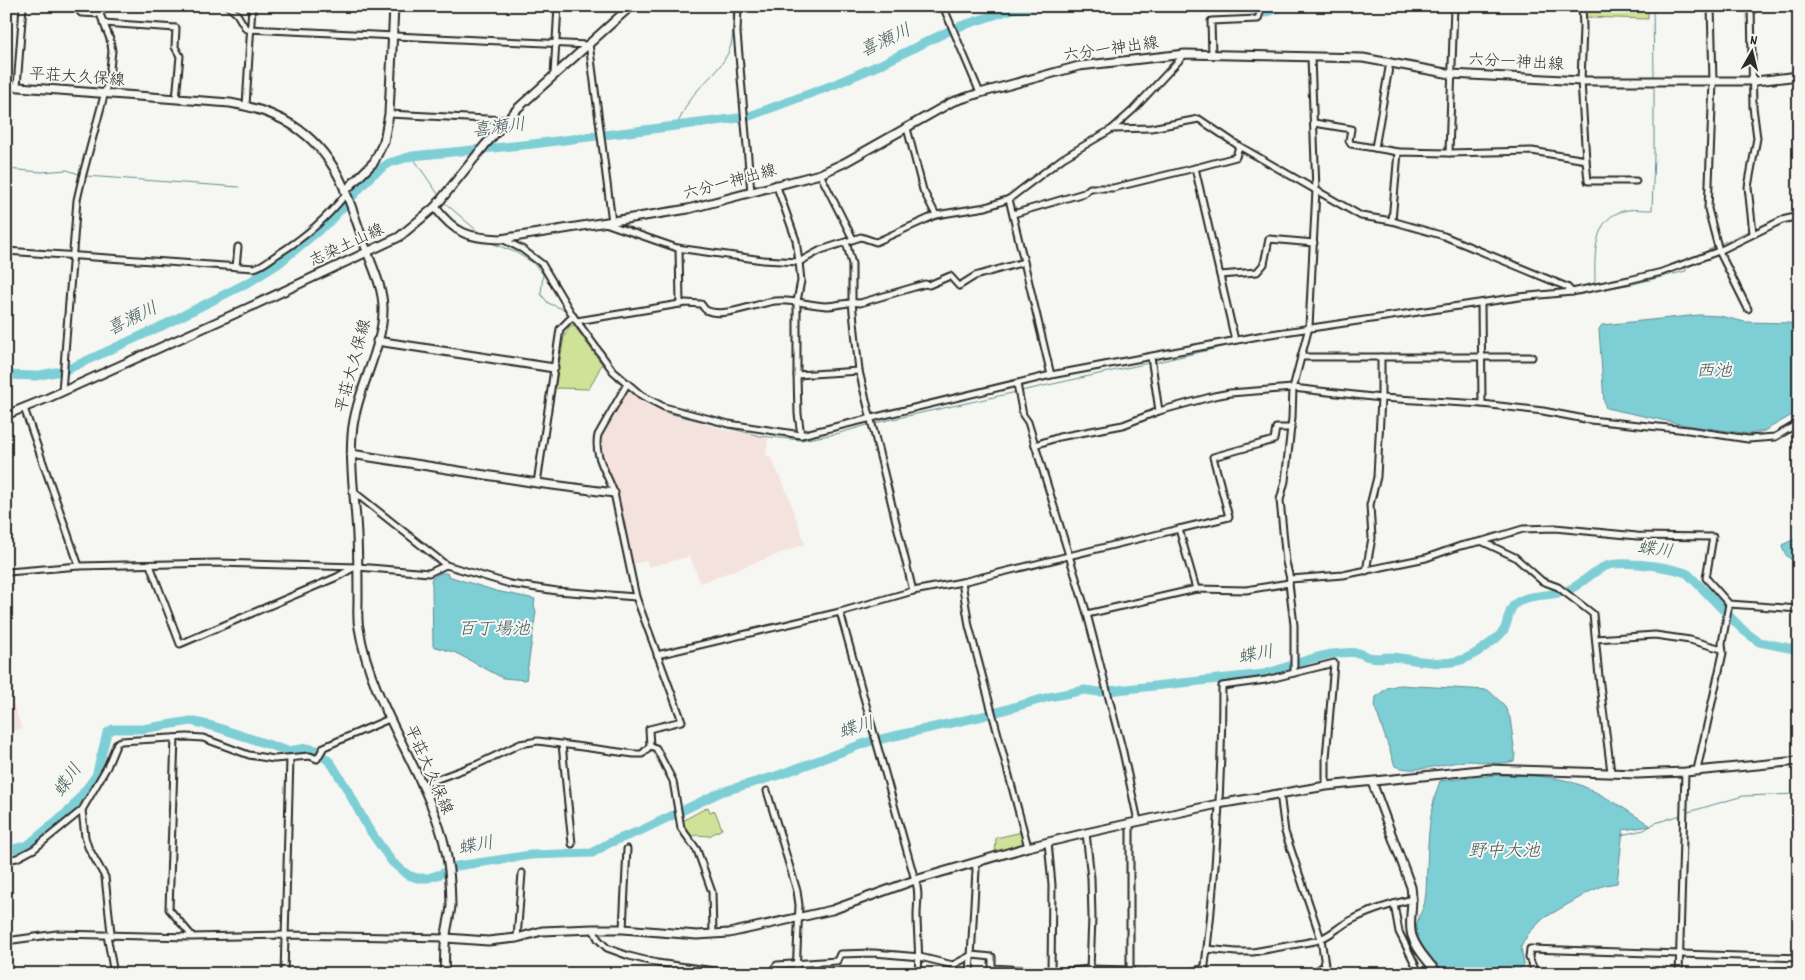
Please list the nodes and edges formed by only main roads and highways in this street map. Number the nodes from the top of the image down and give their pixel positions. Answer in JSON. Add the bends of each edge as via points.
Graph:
{"nodes":[{"id":1,"x":394,"y":6,"type":"edge"},
{"id":2,"x":631,"y":6,"type":"edge"},
{"id":3,"x":1799,"y":76,"type":"edge"},
{"id":4,"x":6,"y":86,"type":"edge"},
{"id":5,"x":346,"y":193,"type":"junction"},
{"id":6,"x":435,"y":207,"type":"junction"},
{"id":7,"x":367,"y":252,"type":"junction"},
{"id":8,"x":377,"y":341,"type":"junction"},
{"id":9,"x":554,"y":368,"type":"road end"},
{"id":10,"x":6,"y":415,"type":"edge"},
{"id":11,"x":351,"y":454,"type":"junction"},
{"id":12,"x":614,"y":493,"type":"road end"},
{"id":13,"x":1799,"y":762,"type":"edge"},
{"id":14,"x":1372,"y":782,"type":"junction"},
{"id":15,"x":446,"y":938,"type":"junction"},
{"id":16,"x":444,"y":974,"type":"edge"},
{"id":17,"x":1439,"y":974,"type":"edge"}],
"edges":[{"from":1,"to":5,"type":"main road","via":[[389,114],[384,141],[374,162]]},
{"from":2,"to":6,"type":"main road","name":"志染土山線","via":[[506,120]]},
{"from":3,"to":6,"type":"main road","name":"六分一神出線","via":[[1754,82],[1581,81],[1451,74],[1363,58],[1185,54],[1079,66],[980,93],[952,102],[820,174],[688,209],[501,239],[462,233]]},
{"from":4,"to":5,"type":"main road","name":"平荘大久保線","via":[[176,98],[246,106],[274,114],[312,141],[330,163]]},
{"from":5,"to":7,"type":"main road","name":"平荘大久保線"},
{"from":6,"to":7,"type":"main road","name":"志染土山線","via":[[399,237]]},
{"from":7,"to":8,"type":"main road","name":"平荘大久保線","via":[[383,308]]},
{"from":7,"to":10,"type":"main road","name":"志染土山線"},
{"from":8,"to":9,"type":"main road"},
{"from":8,"to":11,"type":"main road","name":"平荘大久保線","via":[[354,414]]},
{"from":11,"to":12,"type":"main road"},
{"from":11,"to":15,"type":"main road","name":"平荘大久保線","via":[[358,625],[365,660],[443,842],[451,909]]},
{"from":13,"to":14,"type":"main road","via":[[1637,774],[1490,768]]},
{"from":14,"to":15,"type":"main road","via":[[1326,786],[1218,804],[1086,833],[915,880],[832,910],[729,933],[593,929],[542,931],[488,941]]},
{"from":14,"to":17,"type":"main road","via":[[1411,887],[1414,899],[1412,936],[1430,966]]},
{"from":15,"to":16,"type":"main road","name":"平荘大久保線"}]}
